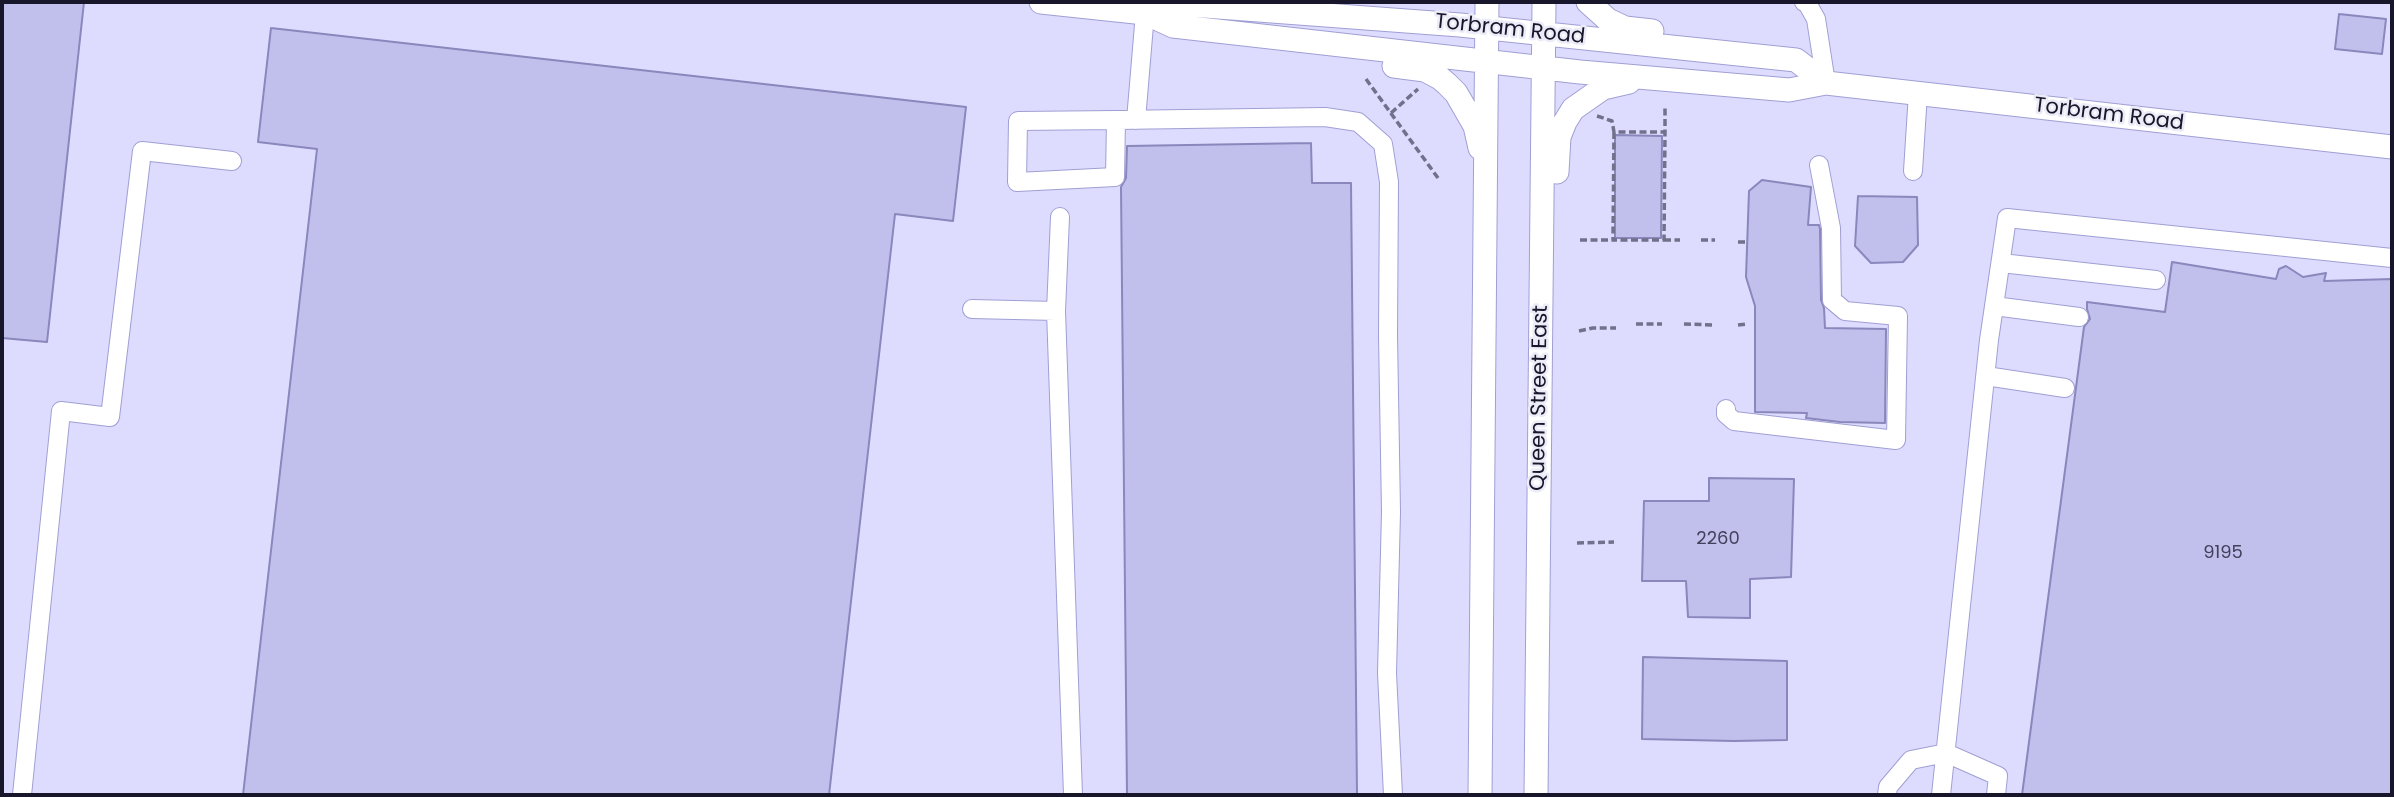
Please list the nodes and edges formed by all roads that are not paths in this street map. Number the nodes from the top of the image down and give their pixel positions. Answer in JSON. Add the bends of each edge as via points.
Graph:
{"nodes":[{"id":1,"x":1041,"y":2,"type":"edge"},
{"id":2,"x":1430,"y":2,"type":"edge"},
{"id":3,"x":1488,"y":2,"type":"edge"},
{"id":4,"x":1544,"y":2,"type":"edge"},
{"id":5,"x":1588,"y":2,"type":"edge"},
{"id":6,"x":1804,"y":2,"type":"edge"},
{"id":7,"x":1298,"y":12,"type":"junction"},
{"id":8,"x":1145,"y":13,"type":"junction"},
{"id":9,"x":1487,"y":28,"type":"junction"},
{"id":10,"x":1544,"y":34,"type":"junction"},
{"id":11,"x":1241,"y":35,"type":"junction"},
{"id":12,"x":1765,"y":57,"type":"junction"},
{"id":13,"x":1487,"y":61,"type":"junction"},
{"id":14,"x":1543,"y":68,"type":"junction"},
{"id":15,"x":1688,"y":82,"type":"junction"},
{"id":16,"x":1826,"y":83,"type":"junction"},
{"id":17,"x":1918,"y":93,"type":"junction"},
{"id":18,"x":1116,"y":120,"type":"junction"},
{"id":19,"x":1136,"y":120,"type":"junction"},
{"id":20,"x":2392,"y":147,"type":"edge"},
{"id":21,"x":232,"y":162,"type":"dead end"},
{"id":22,"x":1819,"y":165,"type":"dead end"},
{"id":23,"x":1913,"y":171,"type":"dead end"},
{"id":24,"x":1060,"y":217,"type":"dead end"},
{"id":25,"x":1486,"y":227,"type":"junction"},
{"id":26,"x":2392,"y":258,"type":"edge"},
{"id":27,"x":2001,"y":263,"type":"junction"},
{"id":28,"x":1541,"y":266,"type":"junction"},
{"id":29,"x":2156,"y":280,"type":"dead end"},
{"id":30,"x":1994,"y":306,"type":"junction"},
{"id":31,"x":972,"y":309,"type":"dead end"},
{"id":32,"x":1056,"y":311,"type":"junction"},
{"id":33,"x":2079,"y":317,"type":"dead end"},
{"id":34,"x":1986,"y":376,"type":"junction"},
{"id":35,"x":2065,"y":388,"type":"dead end"},
{"id":36,"x":1726,"y":409,"type":"dead end"},
{"id":37,"x":1945,"y":753,"type":"junction"},
{"id":38,"x":22,"y":795,"type":"edge"},
{"id":39,"x":1073,"y":795,"type":"edge"},
{"id":40,"x":1393,"y":795,"type":"edge"},
{"id":41,"x":1480,"y":795,"type":"edge"},
{"id":42,"x":1536,"y":795,"type":"edge"},
{"id":43,"x":1887,"y":795,"type":"edge"},
{"id":44,"x":1941,"y":795,"type":"edge"},
{"id":45,"x":1996,"y":795,"type":"edge"}],
"edges":[{"from":1,"to":8,"type":"main road","name":"Torbram Road"},
{"from":2,"to":7,"type":"main road","via":[[1403,13],[1308,8]]},
{"from":3,"to":9,"type":"main road"},
{"from":4,"to":10,"type":"main road","name":"Queen Street East"},
{"from":5,"to":12,"type":"main road","via":[[1625,28],[1741,41]]},
{"from":6,"to":16,"type":"lane","via":[[1816,19]]},
{"from":7,"to":8,"type":"main road","name":"Torbram Road","via":[[1178,4]]},
{"from":7,"to":9,"type":"main road","name":"Torbram Road"},
{"from":8,"to":11,"type":"main road","name":"Torbram Road","via":[[1173,26]]},
{"from":8,"to":19,"type":"lane"},
{"from":9,"to":10,"type":"main road","name":"Torbram Road"},
{"from":9,"to":13,"type":"main road"},
{"from":10,"to":12,"type":"main road","name":"Torbram Road"},
{"from":10,"to":14,"type":"main road","name":"Queen Street East"},
{"from":11,"to":13,"type":"main road","name":"Torbram Road"},
{"from":11,"to":25,"type":"main road","via":[[1254,49],[1425,70],[1440,78],[1456,93],[1478,135],[1480,210]]},
{"from":12,"to":16,"type":"main road","name":"Torbram Road","via":[[1796,60]]},
{"from":13,"to":14,"type":"main road","name":"Torbram Road"},
{"from":13,"to":25,"type":"main road"},
{"from":14,"to":15,"type":"main road","name":"Torbram Road"},
{"from":14,"to":28,"type":"main road","name":"Queen Street East"},
{"from":15,"to":16,"type":"main road","name":"Torbram Road","via":[[1790,90]]},
{"from":15,"to":28,"type":"main road","via":[[1677,86],[1630,82],[1603,88],[1573,109],[1558,145],[1556,254]]},
{"from":16,"to":17,"type":"main road","name":"Torbram Road"},
{"from":17,"to":20,"type":"main road","name":"Torbram Road"},
{"from":17,"to":23,"type":"lane"},
{"from":18,"to":18,"type":"lane","via":[[1018,121],[1017,182],[1115,177]]},
{"from":18,"to":19,"type":"lane"},
{"from":19,"to":40,"type":"lane","via":[[1325,117],[1358,122],[1383,144],[1389,182],[1387,673]]},
{"from":21,"to":38,"type":"lane","via":[[142,151],[110,417],[61,411]]},
{"from":22,"to":36,"type":"lane","via":[[1831,228],[1832,300],[1845,311],[1898,316],[1896,440],[1734,421]]},
{"from":24,"to":32,"type":"lane"},
{"from":25,"to":41,"type":"main road"},
{"from":26,"to":27,"type":"lane","via":[[2007,218]]},
{"from":27,"to":29,"type":"lane"},
{"from":27,"to":30,"type":"lane"},
{"from":28,"to":42,"type":"main road","name":"Queen Street East"},
{"from":30,"to":33,"type":"lane"},
{"from":30,"to":34,"type":"lane"},
{"from":31,"to":32,"type":"lane"},
{"from":32,"to":39,"type":"lane"},
{"from":34,"to":35,"type":"lane"},
{"from":34,"to":37,"type":"lane"},
{"from":37,"to":43,"type":"lane","via":[[1911,760],[1888,787]]},
{"from":37,"to":44,"type":"lane"},
{"from":37,"to":45,"type":"lane","via":[[1998,776]]}]}
